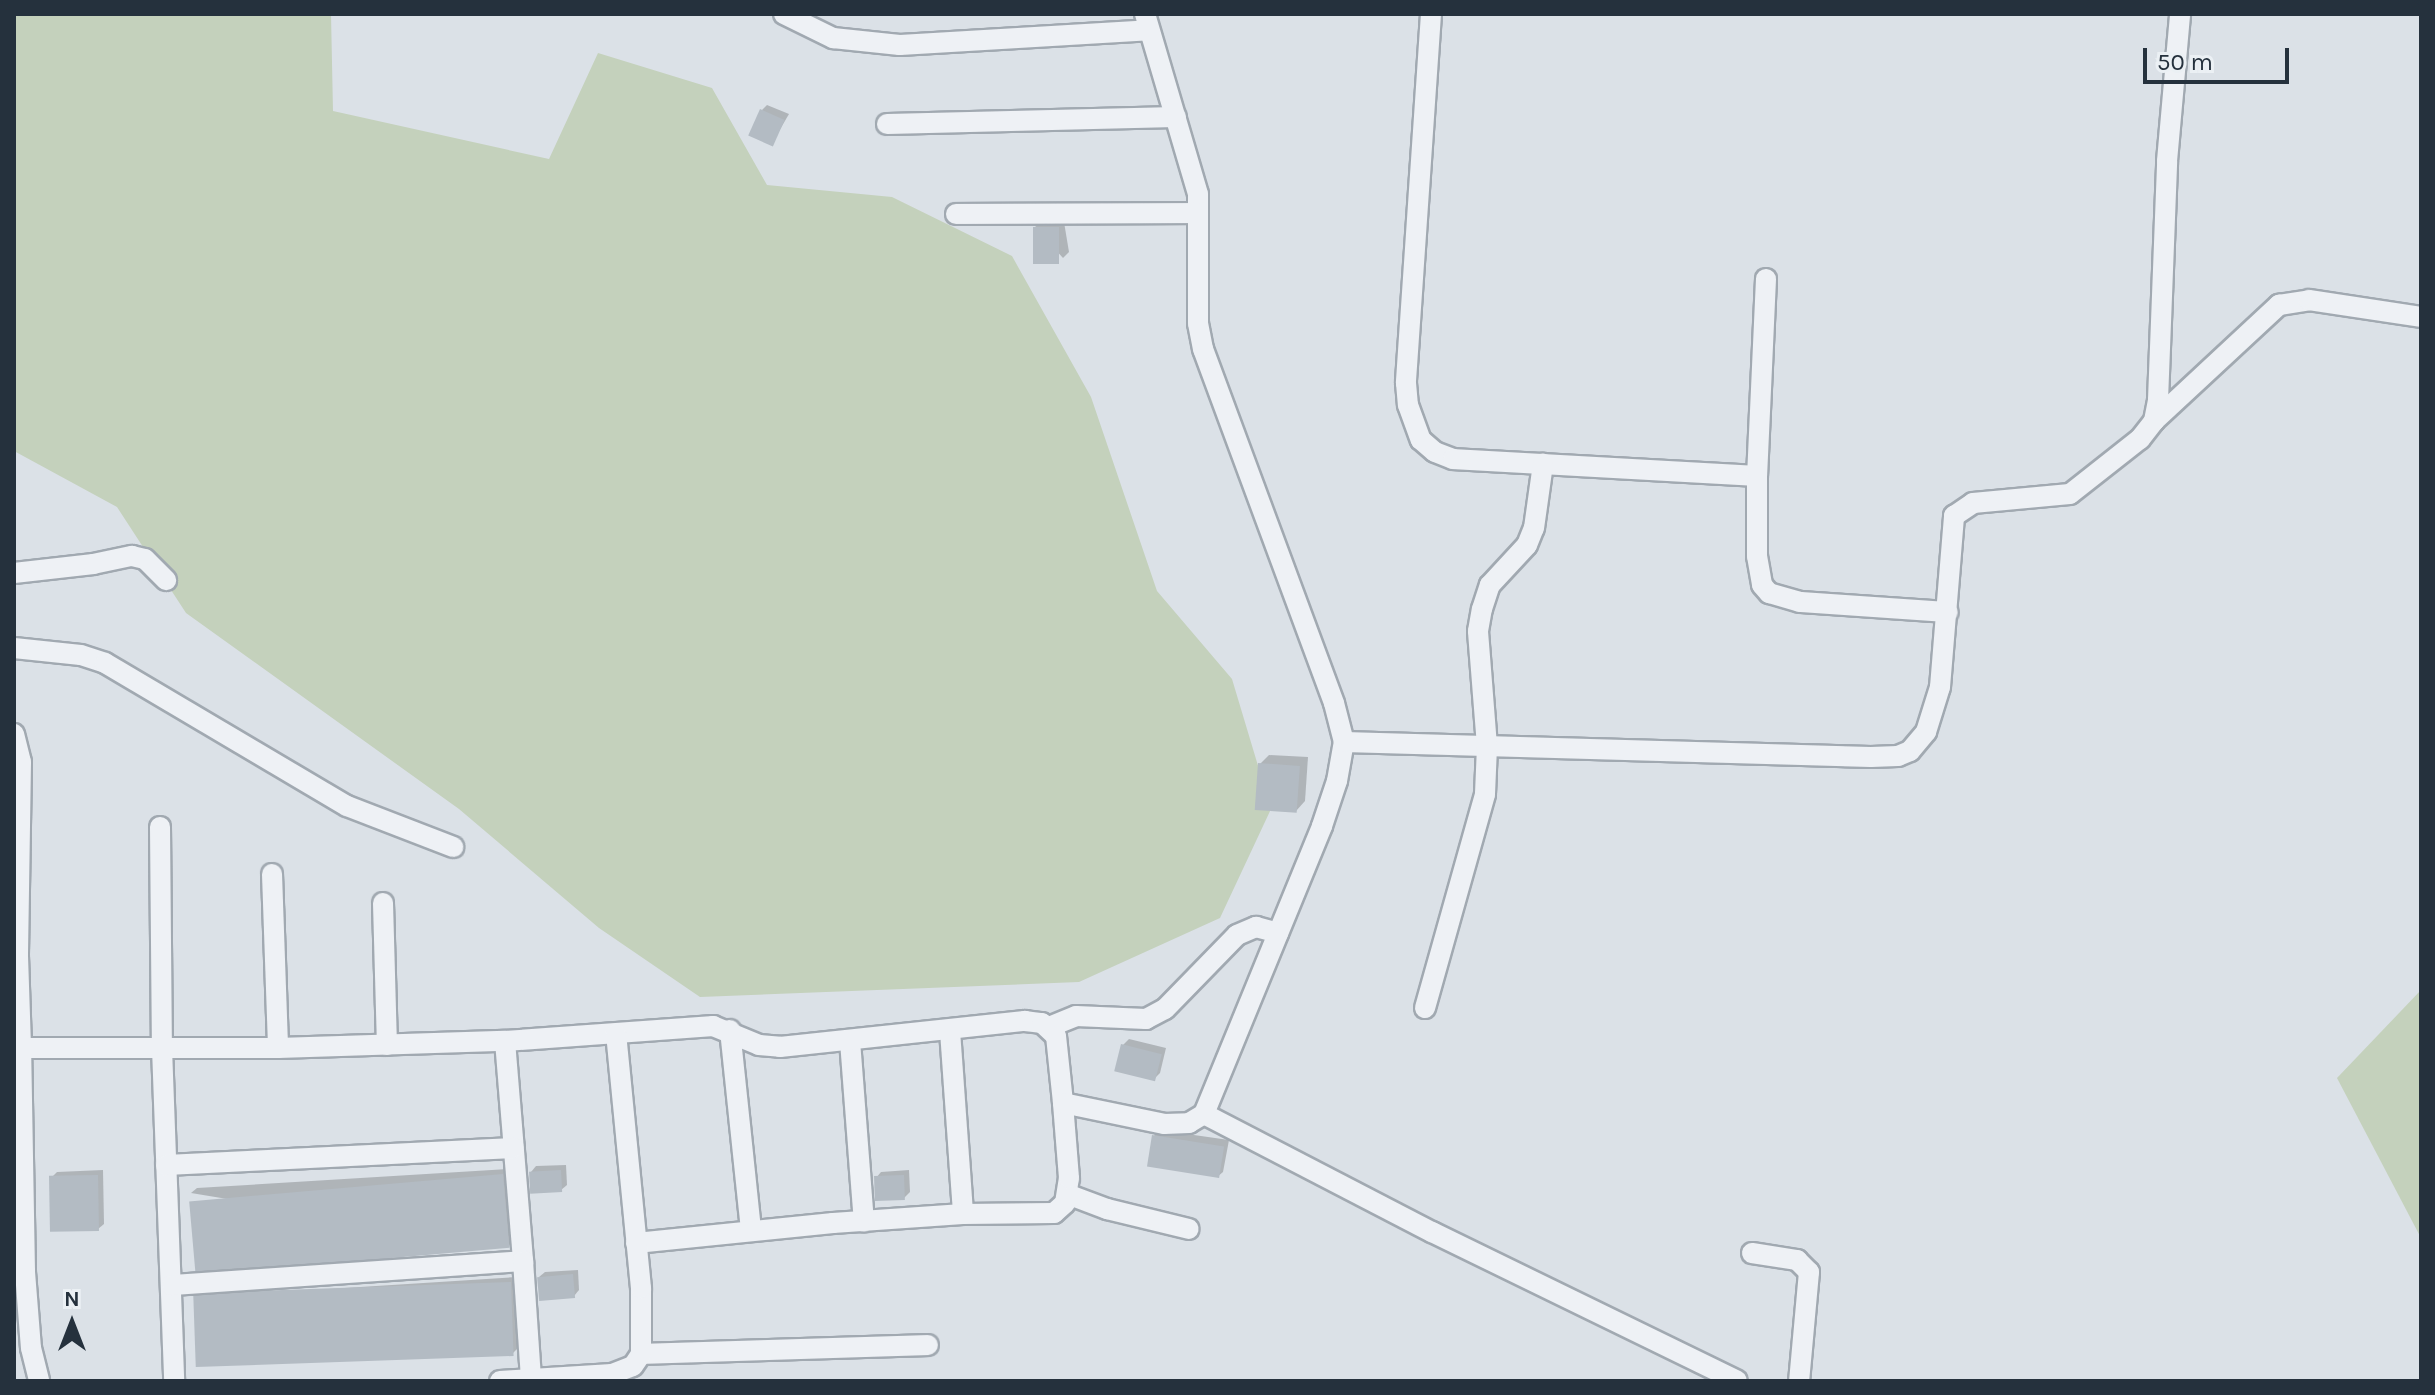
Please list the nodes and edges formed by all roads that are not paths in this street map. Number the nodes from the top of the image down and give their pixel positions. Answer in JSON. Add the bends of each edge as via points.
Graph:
{"nodes":[{"id":1,"x":784,"y":14,"type":"edge"},
{"id":2,"x":1431,"y":14,"type":"edge"},
{"id":3,"x":2180,"y":14,"type":"edge"},
{"id":4,"x":1147,"y":22,"type":"edge"},
{"id":5,"x":1176,"y":117,"type":"junction"},
{"id":6,"x":887,"y":124,"type":"dead end"},
{"id":7,"x":1198,"y":213,"type":"junction"},
{"id":8,"x":956,"y":214,"type":"dead end"},
{"id":9,"x":1766,"y":279,"type":"dead end"},
{"id":10,"x":2421,"y":317,"type":"edge"},
{"id":11,"x":2154,"y":421,"type":"junction"},
{"id":12,"x":1543,"y":464,"type":"junction"},
{"id":13,"x":1757,"y":476,"type":"junction"},
{"id":14,"x":14,"y":573,"type":"edge"},
{"id":15,"x":166,"y":580,"type":"dead end"},
{"id":16,"x":1948,"y":612,"type":"junction"},
{"id":17,"x":14,"y":648,"type":"edge"},
{"id":18,"x":14,"y":734,"type":"edge"},
{"id":19,"x":1344,"y":742,"type":"junction"},
{"id":20,"x":1487,"y":746,"type":"junction"},
{"id":21,"x":18,"y":823,"type":"edge"},
{"id":22,"x":160,"y":827,"type":"dead end"},
{"id":23,"x":453,"y":847,"type":"dead end"},
{"id":24,"x":272,"y":874,"type":"dead end"},
{"id":25,"x":383,"y":903,"type":"dead end"},
{"id":26,"x":1278,"y":933,"type":"junction"},
{"id":27,"x":16,"y":956,"type":"edge"},
{"id":28,"x":1425,"y":1008,"type":"dead end"},
{"id":29,"x":1049,"y":1027,"type":"junction"},
{"id":30,"x":730,"y":1030,"type":"junction"},
{"id":31,"x":950,"y":1031,"type":"junction"},
{"id":32,"x":616,"y":1034,"type":"junction"},
{"id":33,"x":505,"y":1041,"type":"junction"},
{"id":34,"x":850,"y":1041,"type":"junction"},
{"id":35,"x":387,"y":1045,"type":"junction"},
{"id":36,"x":21,"y":1048,"type":"junction"},
{"id":37,"x":162,"y":1048,"type":"junction"},
{"id":38,"x":278,"y":1048,"type":"junction"},
{"id":39,"x":18,"y":1070,"type":"edge"},
{"id":40,"x":1063,"y":1103,"type":"junction"},
{"id":41,"x":1204,"y":1114,"type":"junction"},
{"id":42,"x":514,"y":1148,"type":"junction"},
{"id":43,"x":166,"y":1165,"type":"junction"},
{"id":44,"x":1067,"y":1194,"type":"junction"},
{"id":45,"x":963,"y":1214,"type":"junction"},
{"id":46,"x":864,"y":1221,"type":"junction"},
{"id":47,"x":751,"y":1229,"type":"junction"},
{"id":48,"x":1189,"y":1229,"type":"dead end"},
{"id":49,"x":636,"y":1243,"type":"junction"},
{"id":50,"x":1752,"y":1253,"type":"dead end"},
{"id":51,"x":523,"y":1261,"type":"junction"},
{"id":52,"x":20,"y":1272,"type":"edge"},
{"id":53,"x":172,"y":1285,"type":"junction"},
{"id":54,"x":928,"y":1345,"type":"dead end"},
{"id":55,"x":641,"y":1354,"type":"junction"},
{"id":56,"x":531,"y":1379,"type":"junction"},
{"id":57,"x":39,"y":1381,"type":"edge"},
{"id":58,"x":174,"y":1381,"type":"edge"},
{"id":59,"x":500,"y":1381,"type":"edge"},
{"id":60,"x":1737,"y":1381,"type":"edge"},
{"id":61,"x":1799,"y":1381,"type":"edge"}],
"edges":[{"from":1,"to":4,"type":"street","via":[[833,38],[900,45]]},
{"from":2,"to":12,"type":"street","via":[[1408,405],[1421,440],[1435,452],[1453,459]]},
{"from":3,"to":11,"type":"street"},
{"from":4,"to":5,"type":"street"},
{"from":5,"to":6,"type":"street"},
{"from":5,"to":7,"type":"street","via":[[1198,194]]},
{"from":7,"to":8,"type":"street"},
{"from":7,"to":19,"type":"street","via":[[1198,323],[1203,349]]},
{"from":9,"to":13,"type":"street"},
{"from":10,"to":11,"type":"street","via":[[2309,300],[2279,305]]},
{"from":11,"to":16,"type":"street","via":[[2140,439],[2070,494],[1960,508],[1951,526]]},
{"from":12,"to":13,"type":"street"},
{"from":12,"to":20,"type":"street","via":[[1531,536],[1490,585],[1482,609],[1478,631]]},
{"from":13,"to":16,"type":"street","via":[[1759,573],[1769,593],[1800,602]]},
{"from":14,"to":15,"type":"street","via":[[138,556]]},
{"from":16,"to":20,"type":"street","via":[[1932,716],[1919,743],[1898,756]]},
{"from":17,"to":23,"type":"street","via":[[105,663],[347,806]]},
{"from":18,"to":21,"type":"street","via":[[21,762]]},
{"from":19,"to":20,"type":"street"},
{"from":19,"to":26,"type":"street","via":[[1332,796]]},
{"from":20,"to":28,"type":"street","via":[[1485,794]]},
{"from":21,"to":27,"type":"street"},
{"from":22,"to":37,"type":"street"},
{"from":24,"to":38,"type":"street"},
{"from":25,"to":35,"type":"street"},
{"from":26,"to":29,"type":"street","via":[[1256,927],[1237,935],[1165,1009],[1146,1019],[1076,1016]]},
{"from":26,"to":41,"type":"street"},
{"from":27,"to":36,"type":"street"},
{"from":29,"to":31,"type":"street","via":[[1025,1021]]},
{"from":29,"to":40,"type":"street","via":[[1058,1042]]},
{"from":30,"to":32,"type":"street","via":[[700,1026]]},
{"from":30,"to":34,"type":"street","via":[[768,1047]]},
{"from":30,"to":47,"type":"street"},
{"from":31,"to":34,"type":"street"},
{"from":31,"to":45,"type":"street"},
{"from":32,"to":33,"type":"street"},
{"from":32,"to":49,"type":"street"},
{"from":33,"to":35,"type":"street"},
{"from":33,"to":42,"type":"street"},
{"from":34,"to":46,"type":"street"},
{"from":35,"to":38,"type":"street"},
{"from":36,"to":37,"type":"street"},
{"from":36,"to":39,"type":"street"},
{"from":37,"to":38,"type":"street"},
{"from":37,"to":43,"type":"street"},
{"from":39,"to":52,"type":"street"},
{"from":40,"to":41,"type":"street","via":[[1164,1124],[1189,1123]]},
{"from":40,"to":44,"type":"street"},
{"from":41,"to":60,"type":"street"},
{"from":42,"to":43,"type":"street"},
{"from":42,"to":51,"type":"street"},
{"from":43,"to":53,"type":"street"},
{"from":44,"to":45,"type":"street","via":[[1060,1209],[1045,1215]]},
{"from":44,"to":48,"type":"street"},
{"from":45,"to":46,"type":"street"},
{"from":46,"to":47,"type":"street"},
{"from":47,"to":49,"type":"street"},
{"from":49,"to":55,"type":"street"},
{"from":50,"to":61,"type":"street","via":[[1797,1260],[1808,1267]]},
{"from":51,"to":53,"type":"street"},
{"from":51,"to":56,"type":"street"},
{"from":52,"to":57,"type":"street"},
{"from":53,"to":58,"type":"street"},
{"from":54,"to":55,"type":"street"},
{"from":55,"to":56,"type":"street","via":[[633,1366],[612,1374]]},
{"from":56,"to":59,"type":"street"}]}
